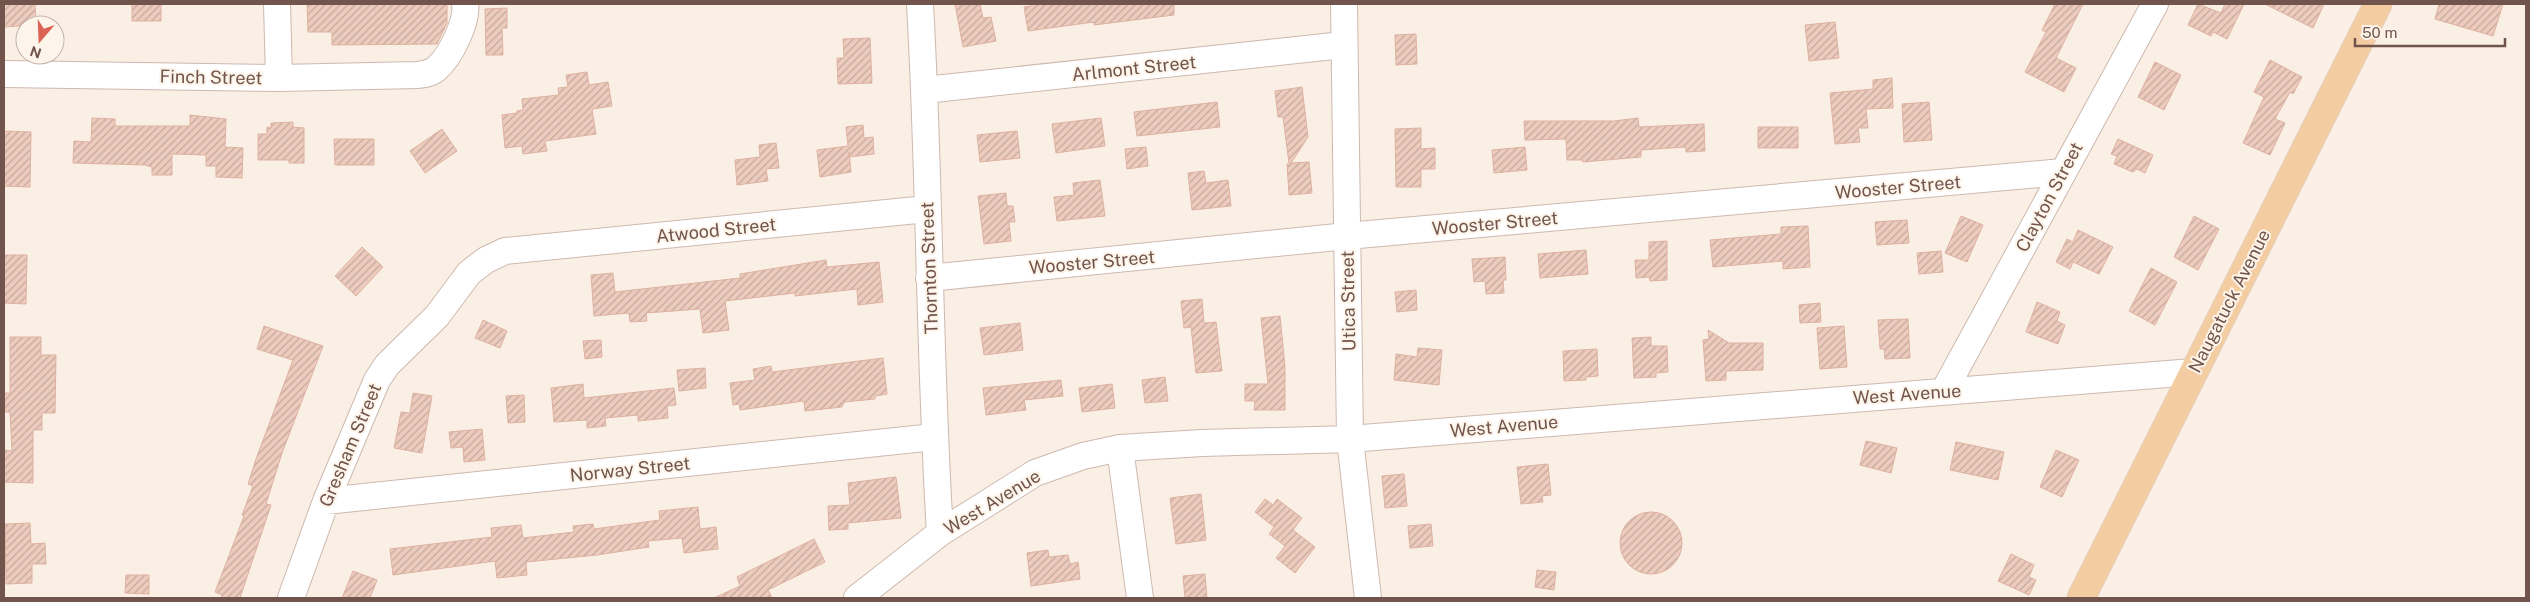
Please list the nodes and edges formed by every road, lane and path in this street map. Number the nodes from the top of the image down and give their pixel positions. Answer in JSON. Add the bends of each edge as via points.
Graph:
{"nodes":[{"id":1,"x":277,"y":4,"type":"edge"},
{"id":2,"x":465,"y":4,"type":"edge"},
{"id":3,"x":920,"y":4,"type":"edge"},
{"id":4,"x":1344,"y":4,"type":"edge"},
{"id":5,"x":2155,"y":4,"type":"edge"},
{"id":6,"x":2378,"y":4,"type":"edge"},
{"id":7,"x":1343,"y":45,"type":"junction"},
{"id":8,"x":4,"y":74,"type":"edge"},
{"id":9,"x":279,"y":78,"type":"junction"},
{"id":10,"x":925,"y":90,"type":"junction"},
{"id":11,"x":2062,"y":172,"type":"junction"},
{"id":12,"x":927,"y":209,"type":"junction"},
{"id":13,"x":1347,"y":236,"type":"junction"},
{"id":14,"x":505,"y":251,"type":"joint"},
{"id":15,"x":929,"y":278,"type":"junction"},
{"id":16,"x":2193,"y":372,"type":"junction"},
{"id":17,"x":1944,"y":391,"type":"junction"},
{"id":18,"x":934,"y":437,"type":"junction"},
{"id":19,"x":1350,"y":439,"type":"junction"},
{"id":20,"x":1120,"y":448,"type":"junction"},
{"id":21,"x":326,"y":501,"type":"junction"},
{"id":22,"x":940,"y":533,"type":"junction"},
{"id":23,"x":291,"y":598,"type":"edge"},
{"id":24,"x":856,"y":598,"type":"edge"},
{"id":25,"x":1140,"y":598,"type":"edge"},
{"id":26,"x":1368,"y":598,"type":"edge"},
{"id":27,"x":2081,"y":598,"type":"edge"}],
"edges":[{"from":1,"to":9,"type":"street"},
{"from":2,"to":9,"type":"street","name":"Finch Street","via":[[462,26],[448,55],[437,68],[418,75]]},
{"from":3,"to":10,"type":"street","name":"Thornton Street"},
{"from":4,"to":7,"type":"street","name":"Utica Street"},
{"from":5,"to":11,"type":"street","name":"Clayton Street"},
{"from":6,"to":16,"type":"main road","name":"Naugatuck Avenue"},
{"from":7,"to":10,"type":"street","name":"Arlmont Street"},
{"from":7,"to":13,"type":"street","name":"Utica Street"},
{"from":8,"to":9,"type":"street","name":"Finch Street"},
{"from":10,"to":12,"type":"street","name":"Thornton Street"},
{"from":11,"to":13,"type":"street","name":"Wooster Street"},
{"from":11,"to":17,"type":"street","name":"Clayton Street"},
{"from":12,"to":14,"type":"street","name":"Atwood Street"},
{"from":12,"to":15,"type":"street","name":"Thornton Street"},
{"from":13,"to":15,"type":"street","name":"Wooster Street"},
{"from":13,"to":19,"type":"street","name":"Utica Street"},
{"from":14,"to":21,"type":"street","name":"Gresham Street","via":[[469,273],[437,316],[387,365],[369,397]]},
{"from":15,"to":18,"type":"street","name":"Thornton Street"},
{"from":16,"to":17,"type":"street","name":"West Avenue"},
{"from":16,"to":27,"type":"main road","name":"Naugatuck Avenue"},
{"from":17,"to":19,"type":"street","name":"West Avenue"},
{"from":18,"to":21,"type":"street","name":"Norway Street"},
{"from":18,"to":22,"type":"street","name":"Thornton Street"},
{"from":19,"to":20,"type":"street","name":"West Avenue"},
{"from":19,"to":26,"type":"street","name":"Utica Street"},
{"from":20,"to":22,"type":"street","name":"West Avenue","via":[[1083,456],[1035,473]]},
{"from":20,"to":25,"type":"street"},
{"from":21,"to":23,"type":"street","name":"Gresham Street"},
{"from":22,"to":24,"type":"street","name":"West Avenue"}]}
